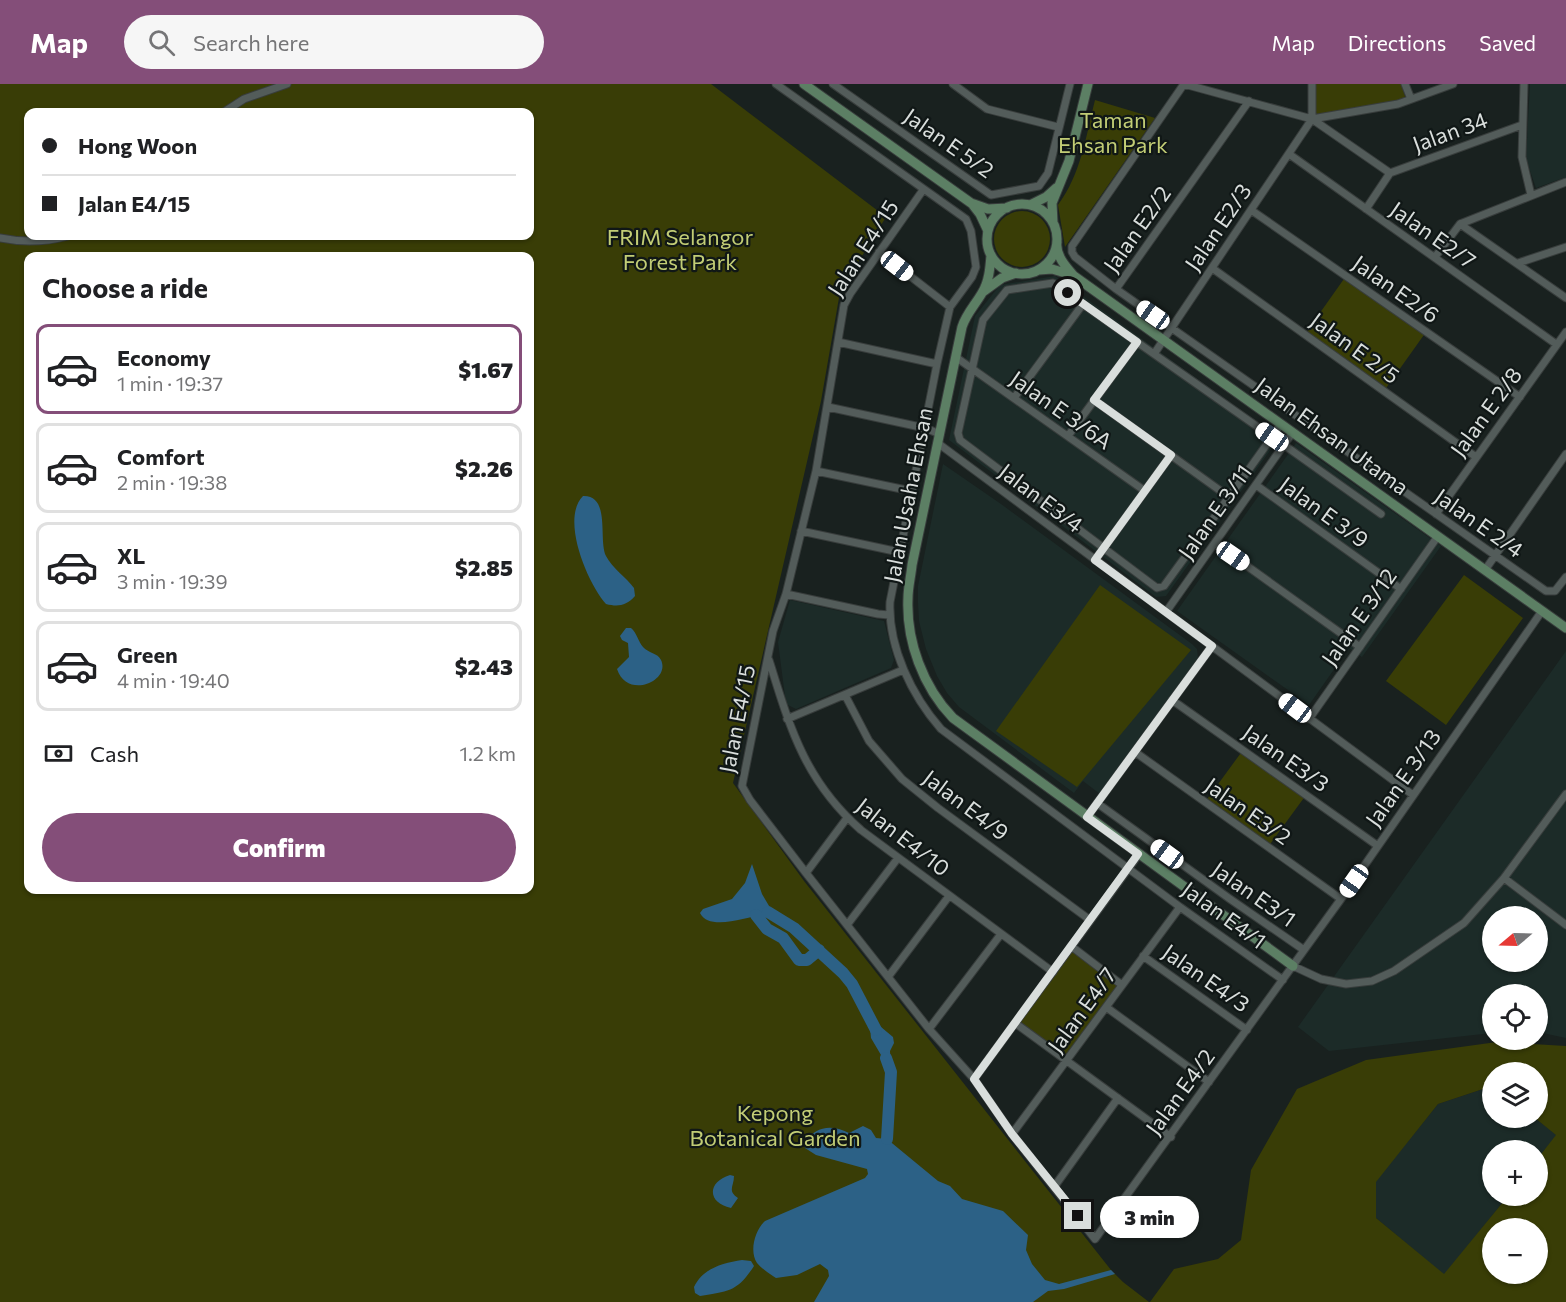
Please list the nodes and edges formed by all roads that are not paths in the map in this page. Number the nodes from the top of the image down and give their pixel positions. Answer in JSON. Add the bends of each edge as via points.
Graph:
{"nodes":[{"id":1,"x":287,"y":84,"type":"edge"},
{"id":2,"x":776,"y":84,"type":"edge"},
{"id":3,"x":804,"y":84,"type":"edge"},
{"id":4,"x":833,"y":84,"type":"edge"},
{"id":5,"x":953,"y":84,"type":"edge"},
{"id":6,"x":1070,"y":84,"type":"edge"},
{"id":7,"x":1088,"y":84,"type":"edge"},
{"id":8,"x":1184,"y":84,"type":"edge"},
{"id":9,"x":1312,"y":84,"type":"edge"},
{"id":10,"x":1405,"y":84,"type":"edge"},
{"id":11,"x":1453,"y":84,"type":"edge"},
{"id":12,"x":1524,"y":84,"type":"edge"},
{"id":13,"x":1411,"y":99,"type":"junction"},
{"id":14,"x":1249,"y":101,"type":"junction"},
{"id":15,"x":230,"y":108,"type":"edge"},
{"id":16,"x":1311,"y":119,"type":"junction"},
{"id":17,"x":861,"y":125,"type":"junction"},
{"id":18,"x":1522,"y":125,"type":"junction"},
{"id":19,"x":1058,"y":128,"type":"junction"},
{"id":20,"x":853,"y":138,"type":"junction"},
{"id":21,"x":1289,"y":154,"type":"junction"},
{"id":22,"x":1390,"y":173,"type":"junction"},
{"id":23,"x":1566,"y":182,"type":"edge"},
{"id":24,"x":1058,"y":187,"type":"junction"},
{"id":25,"x":923,"y":189,"type":"junction"},
{"id":26,"x":1531,"y":195,"type":"junction"},
{"id":27,"x":971,"y":203,"type":"junction"},
{"id":28,"x":1030,"y":205,"type":"junction"},
{"id":29,"x":1007,"y":208,"type":"junction"},
{"id":30,"x":1366,"y":209,"type":"junction"},
{"id":31,"x":1251,"y":210,"type":"junction"},
{"id":32,"x":1053,"y":223,"type":"junction"},
{"id":33,"x":1460,"y":224,"type":"junction"},
{"id":34,"x":988,"y":231,"type":"junction"},
{"id":35,"x":0,"y":238,"type":"edge"},
{"id":36,"x":52,"y":240,"type":"edge"},
{"id":37,"x":1057,"y":242,"type":"junction"},
{"id":38,"x":1566,"y":247,"type":"edge"},
{"id":39,"x":879,"y":252,"type":"junction"},
{"id":40,"x":991,"y":255,"type":"junction"},
{"id":41,"x":1435,"y":257,"type":"junction"},
{"id":42,"x":1518,"y":263,"type":"junction"},
{"id":43,"x":1212,"y":268,"type":"junction"},
{"id":44,"x":1038,"y":270,"type":"junction"},
{"id":45,"x":1016,"y":273,"type":"junction"},
{"id":46,"x":1074,"y":276,"type":"junction"},
{"id":47,"x":1116,"y":289,"type":"junction"},
{"id":48,"x":984,"y":291,"type":"junction"},
{"id":49,"x":1566,"y":298,"type":"edge"},
{"id":50,"x":1083,"y":304,"type":"junction"},
{"id":51,"x":950,"y":307,"type":"junction"},
{"id":52,"x":1172,"y":327,"type":"junction"},
{"id":53,"x":1566,"y":332,"type":"edge"},
{"id":54,"x":1163,"y":340,"type":"junction"},
{"id":55,"x":838,"y":342,"type":"junction"},
{"id":56,"x":1137,"y":342,"type":"junction"},
{"id":57,"x":1556,"y":344,"type":"junction"},
{"id":58,"x":1154,"y":354,"type":"junction"},
{"id":59,"x":957,"y":358,"type":"junction"},
{"id":60,"x":937,"y":364,"type":"junction"},
{"id":61,"x":971,"y":368,"type":"junction"},
{"id":62,"x":1520,"y":397,"type":"junction"},
{"id":63,"x":1014,"y":398,"type":"junction"},
{"id":64,"x":1094,"y":400,"type":"junction"},
{"id":65,"x":828,"y":407,"type":"junction"},
{"id":66,"x":1281,"y":424,"type":"junction"},
{"id":67,"x":925,"y":428,"type":"junction"},
{"id":68,"x":1293,"y":432,"type":"junction"},
{"id":69,"x":1068,"y":436,"type":"junction"},
{"id":70,"x":1272,"y":437,"type":"junction"},
{"id":71,"x":939,"y":439,"type":"junction"},
{"id":72,"x":1284,"y":445,"type":"junction"},
{"id":73,"x":1566,"y":454,"type":"edge"},
{"id":74,"x":1171,"y":455,"type":"junction"},
{"id":75,"x":1476,"y":457,"type":"junction"},
{"id":76,"x":816,"y":471,"type":"junction"},
{"id":77,"x":1256,"y":485,"type":"junction"},
{"id":78,"x":911,"y":491,"type":"junction"},
{"id":79,"x":1146,"y":491,"type":"junction"},
{"id":80,"x":1229,"y":497,"type":"junction"},
{"id":81,"x":1381,"y":514,"type":"dead end"},
{"id":82,"x":1436,"y":514,"type":"junction"},
{"id":83,"x":801,"y":531,"type":"junction"},
{"id":84,"x":1438,"y":536,"type":"junction"},
{"id":85,"x":1215,"y":543,"type":"junction"},
{"id":86,"x":1103,"y":548,"type":"junction"},
{"id":87,"x":899,"y":552,"type":"junction"},
{"id":88,"x":1495,"y":556,"type":"junction"},
{"id":89,"x":1095,"y":560,"type":"junction"},
{"id":90,"x":1485,"y":570,"type":"junction"},
{"id":91,"x":1566,"y":577,"type":"edge"},
{"id":92,"x":1401,"y":589,"type":"junction"},
{"id":93,"x":786,"y":594,"type":"junction"},
{"id":94,"x":1542,"y":611,"type":"junction"},
{"id":95,"x":1166,"y":612,"type":"junction"},
{"id":96,"x":889,"y":615,"type":"junction"},
{"id":97,"x":1566,"y":628,"type":"edge"},
{"id":98,"x":1212,"y":646,"type":"junction"},
{"id":99,"x":1360,"y":647,"type":"junction"},
{"id":100,"x":768,"y":656,"type":"junction"},
{"id":101,"x":903,"y":670,"type":"junction"},
{"id":102,"x":845,"y":695,"type":"junction"},
{"id":103,"x":1173,"y":700,"type":"junction"},
{"id":104,"x":953,"y":718,"type":"junction"},
{"id":105,"x":787,"y":719,"type":"junction"},
{"id":106,"x":1310,"y":719,"type":"junction"},
{"id":107,"x":941,"y":729,"type":"junction"},
{"id":108,"x":1135,"y":752,"type":"junction"},
{"id":109,"x":1566,"y":794,"type":"edge"},
{"id":110,"x":1413,"y":795,"type":"junction"},
{"id":111,"x":1097,"y":803,"type":"junction"},
{"id":112,"x":1087,"y":817,"type":"junction"},
{"id":113,"x":847,"y":818,"type":"junction"},
{"id":114,"x":1378,"y":846,"type":"junction"},
{"id":115,"x":1138,"y":854,"type":"junction"},
{"id":116,"x":898,"y":858,"type":"junction"},
{"id":117,"x":1128,"y":868,"type":"junction"},
{"id":118,"x":806,"y":873,"type":"junction"},
{"id":119,"x":1504,"y":878,"type":"junction"},
{"id":120,"x":949,"y":896,"type":"junction"},
{"id":121,"x":1341,"y":899,"type":"junction"},
{"id":122,"x":1180,"y":907,"type":"junction"},
{"id":123,"x":1090,"y":920,"type":"junction"},
{"id":124,"x":847,"y":925,"type":"junction"},
{"id":125,"x":1566,"y":925,"type":"edge"},
{"id":126,"x":1001,"y":934,"type":"junction"},
{"id":127,"x":1071,"y":946,"type":"junction"},
{"id":128,"x":1304,"y":950,"type":"junction"},
{"id":129,"x":1143,"y":956,"type":"junction"},
{"id":130,"x":1293,"y":966,"type":"junction"},
{"id":131,"x":1053,"y":972,"type":"junction"},
{"id":132,"x":888,"y":977,"type":"junction"},
{"id":133,"x":1283,"y":980,"type":"junction"},
{"id":134,"x":1122,"y":985,"type":"junction"},
{"id":135,"x":1106,"y":1007,"type":"junction"},
{"id":136,"x":1015,"y":1023,"type":"junction"},
{"id":137,"x":929,"y":1029,"type":"junction"},
{"id":138,"x":1247,"y":1030,"type":"junction"},
{"id":139,"x":1066,"y":1060,"type":"junction"},
{"id":140,"x":974,"y":1079,"type":"junction"},
{"id":141,"x":1209,"y":1082,"type":"junction"},
{"id":142,"x":1118,"y":1098,"type":"junction"},
{"id":143,"x":1012,"y":1134,"type":"junction"},
{"id":144,"x":1171,"y":1137,"type":"junction"},
{"id":145,"x":1054,"y":1186,"type":"junction"},
{"id":146,"x":1095,"y":1239,"type":"joint"}],
"edges":[{"from":1,"to":15,"type":"street"},
{"from":2,"to":20,"type":"street"},
{"from":3,"to":17,"type":"street"},
{"from":4,"to":19,"type":"street","name":"Jalan E 5/2","via":[[991,195],[1039,186],[1048,173]]},
{"from":5,"to":19,"type":"street","via":[[987,109]]},
{"from":6,"to":19,"type":"street"},
{"from":7,"to":24,"type":"street","via":[[1069,161]]},
{"from":8,"to":14,"type":"street"},
{"from":8,"to":47,"type":"street","name":"Jalan E 2/4","via":[[1072,246],[1075,257]]},
{"from":9,"to":16,"type":"street"},
{"from":10,"to":13,"type":"street"},
{"from":11,"to":13,"type":"street"},
{"from":12,"to":18,"type":"street"},
{"from":13,"to":16,"type":"street"},
{"from":14,"to":16,"type":"street"},
{"from":14,"to":47,"type":"street","name":"Jalan E2/2"},
{"from":16,"to":21,"type":"street","name":"Jalan E2/3"},
{"from":16,"to":22,"type":"street"},
{"from":17,"to":20,"type":"street"},
{"from":17,"to":27,"type":"street"},
{"from":18,"to":22,"type":"street","name":"Jalan 34"},
{"from":18,"to":26,"type":"street","via":[[1523,167]]},
{"from":20,"to":25,"type":"street"},
{"from":21,"to":30,"type":"street","name":"Jalan E2/7"},
{"from":21,"to":31,"type":"street","name":"Jalan E2/3"},
{"from":22,"to":30,"type":"street"},
{"from":23,"to":26,"type":"street"},
{"from":24,"to":28,"type":"street"},
{"from":24,"to":32,"type":"street"},
{"from":25,"to":39,"type":"street","name":"Jalan E4/15"},
{"from":25,"to":51,"type":"street","via":[[966,219],[971,231],[976,267]]},
{"from":26,"to":33,"type":"street"},
{"from":27,"to":29,"type":"street","via":[[988,209]]},
{"from":27,"to":34,"type":"street"},
{"from":28,"to":29,"type":"street"},
{"from":28,"to":32,"type":"street","via":[[1043,211]]},
{"from":29,"to":34,"type":"street","via":[[993,220]]},
{"from":30,"to":41,"type":"street","name":"Jalan E2/7"},
{"from":31,"to":43,"type":"street","name":"Jalan E2/3"},
{"from":31,"to":62,"type":"street","name":"Jalan E2/6"},
{"from":32,"to":37,"type":"street"},
{"from":33,"to":41,"type":"street"},
{"from":33,"to":42,"type":"street"},
{"from":34,"to":40,"type":"street"},
{"from":35,"to":36,"type":"street"},
{"from":37,"to":44,"type":"street","via":[[1051,258]]},
{"from":37,"to":46,"type":"street","name":"Jalan Ehsan Utama","via":[[1056,248]]},
{"from":38,"to":42,"type":"street"},
{"from":39,"to":51,"type":"street"},
{"from":39,"to":55,"type":"street","name":"Jalan E4/15","via":[[846,299]]},
{"from":40,"to":45,"type":"street"},
{"from":40,"to":48,"type":"street","name":"Jalan Usaha Ehsan"},
{"from":41,"to":57,"type":"street","name":"Jalan E2/7"},
{"from":42,"to":49,"type":"street"},
{"from":43,"to":52,"type":"street","name":"Jalan E2/3"},
{"from":43,"to":75,"type":"street","name":"Jalan E 2/5"},
{"from":44,"to":45,"type":"street"},
{"from":44,"to":46,"type":"street","name":"Jalan Ehsan Utama","via":[[1052,269]]},
{"from":45,"to":48,"type":"street","name":"Jalan Usaha Ehsan"},
{"from":46,"to":54,"type":"street","name":"Jalan Ehsan Utama"},
{"from":47,"to":52,"type":"street","name":"Jalan E 2/4"},
{"from":48,"to":59,"type":"street","name":"Jalan Usaha Ehsan","via":[[964,320]]},
{"from":50,"to":56,"type":"street"},
{"from":50,"to":61,"type":"street","via":[[1053,283],[1007,290],[983,320]]},
{"from":50,"to":63,"type":"street"},
{"from":51,"to":60,"type":"street","name":"Jalan E4/1"},
{"from":52,"to":54,"type":"street","name":"Jalan E2/3"},
{"from":52,"to":82,"type":"street","name":"Jalan E 2/4"},
{"from":53,"to":57,"type":"street","name":"Jalan E 2/8"},
{"from":54,"to":58,"type":"street","name":"Jalan E2/3"},
{"from":54,"to":66,"type":"street","name":"Jalan Ehsan Utama"},
{"from":55,"to":60,"type":"street"},
{"from":55,"to":65,"type":"street","name":"Jalan E4/15"},
{"from":56,"to":58,"type":"street"},
{"from":56,"to":64,"type":"street"},
{"from":57,"to":62,"type":"street","name":"Jalan E 2/8"},
{"from":58,"to":70,"type":"street"},
{"from":59,"to":61,"type":"street","name":"Jalan E 3/6A"},
{"from":59,"to":71,"type":"street","name":"Jalan Usaha Ehsan"},
{"from":60,"to":67,"type":"street","name":"Jalan E4/1"},
{"from":61,"to":63,"type":"street","name":"Jalan E 3/6A"},
{"from":61,"to":86,"type":"street","via":[[958,433],[960,440]]},
{"from":62,"to":75,"type":"street","name":"Jalan E 2/8"},
{"from":63,"to":69,"type":"street","name":"Jalan E 3/6A"},
{"from":64,"to":69,"type":"street"},
{"from":64,"to":74,"type":"street"},
{"from":65,"to":67,"type":"street","name":"Jalan E3/4"},
{"from":65,"to":76,"type":"street","name":"Jalan E4/15"},
{"from":66,"to":68,"type":"street","name":"Jalan Ehsan Utama"},
{"from":66,"to":70,"type":"street"},
{"from":67,"to":71,"type":"street","name":"Jalan E3/4"},
{"from":67,"to":78,"type":"street","name":"Jalan E4/1"},
{"from":68,"to":72,"type":"street","name":"Jalan E 3/11"},
{"from":68,"to":84,"type":"street","name":"Jalan Ehsan Utama"},
{"from":69,"to":79,"type":"street","name":"Jalan E 3/6A"},
{"from":70,"to":80,"type":"street"},
{"from":71,"to":89,"type":"street","name":"Jalan E3/4"},
{"from":71,"to":104,"type":"street","name":"Jalan Usaha Ehsan","via":[[908,597],[918,661],[937,701]]},
{"from":72,"to":77,"type":"street","name":"Jalan E 3/11"},
{"from":72,"to":81,"type":"street"},
{"from":73,"to":88,"type":"street"},
{"from":74,"to":79,"type":"street"},
{"from":74,"to":80,"type":"street"},
{"from":75,"to":82,"type":"street","name":"Jalan E 2/8"},
{"from":76,"to":78,"type":"street"},
{"from":76,"to":83,"type":"street","name":"Jalan E4/15"},
{"from":77,"to":85,"type":"street","name":"Jalan E 3/11"},
{"from":77,"to":92,"type":"street","name":"Jalan E 3/9"},
{"from":78,"to":87,"type":"street","name":"Jalan E4/1"},
{"from":79,"to":86,"type":"street"},
{"from":80,"to":86,"type":"street","via":[[1164,586],[1157,588]]},
{"from":82,"to":88,"type":"street","name":"Jalan E 2/4"},
{"from":83,"to":87,"type":"street"},
{"from":83,"to":93,"type":"street","name":"Jalan E4/15"},
{"from":84,"to":90,"type":"street","name":"Jalan Ehsan Utama"},
{"from":84,"to":92,"type":"street","name":"Jalan E 3/12"},
{"from":85,"to":95,"type":"street","name":"Jalan E 3/11"},
{"from":85,"to":99,"type":"street"},
{"from":86,"to":89,"type":"street"},
{"from":87,"to":96,"type":"street","name":"Jalan E4/1"},
{"from":88,"to":90,"type":"street"},
{"from":88,"to":91,"type":"street","name":"Jalan E 2/4","via":[[1546,591],[1555,591]]},
{"from":89,"to":95,"type":"street","name":"Jalan E3/4"},
{"from":90,"to":94,"type":"street","name":"Jalan Ehsan Utama"},
{"from":92,"to":99,"type":"street","name":"Jalan E 3/12"},
{"from":93,"to":96,"type":"street"},
{"from":93,"to":100,"type":"street","name":"Jalan E4/15"},
{"from":94,"to":97,"type":"street","name":"Jalan Ehsan Utama"},
{"from":94,"to":110,"type":"street","name":"Jalan E 3/13"},
{"from":95,"to":98,"type":"street","name":"Jalan E3/4"},
{"from":96,"to":101,"type":"street","name":"Jalan E4/1"},
{"from":98,"to":103,"type":"street"},
{"from":98,"to":106,"type":"street","name":"Jalan E3/4"},
{"from":99,"to":106,"type":"street","name":"Jalan E 3/12"},
{"from":100,"to":105,"type":"street","name":"Jalan E4/10"},
{"from":100,"to":118,"type":"street","name":"Jalan E4/15","via":[[742,786]]},
{"from":101,"to":102,"type":"street"},
{"from":101,"to":107,"type":"street","name":"Jalan E4/1"},
{"from":102,"to":105,"type":"street"},
{"from":102,"to":123,"type":"street","name":"Jalan E4/9","via":[[869,741],[902,779]]},
{"from":103,"to":108,"type":"street"},
{"from":103,"to":114,"type":"street","name":"Jalan E3/3"},
{"from":104,"to":107,"type":"street"},
{"from":104,"to":112,"type":"street","name":"Jalan Usaha Ehsan"},
{"from":105,"to":113,"type":"street","name":"Jalan E4/10","via":[[812,772]]},
{"from":106,"to":110,"type":"street","name":"Jalan E3/4"},
{"from":107,"to":117,"type":"street","name":"Jalan E4/1"},
{"from":108,"to":111,"type":"street"},
{"from":108,"to":121,"type":"street","name":"Jalan E3/2"},
{"from":109,"to":119,"type":"street","name":"Jalan Usaha Ehsan"},
{"from":110,"to":114,"type":"street","name":"Jalan E 3/13"},
{"from":111,"to":112,"type":"street"},
{"from":111,"to":128,"type":"street","name":"Jalan E3/1"},
{"from":112,"to":115,"type":"street","name":"Jalan Usaha Ehsan"},
{"from":113,"to":116,"type":"street","name":"Jalan E4/10"},
{"from":113,"to":118,"type":"street"},
{"from":114,"to":121,"type":"street","name":"Jalan E 3/13"},
{"from":115,"to":117,"type":"street"},
{"from":115,"to":130,"type":"street","name":"Jalan Usaha Ehsan"},
{"from":116,"to":120,"type":"street","name":"Jalan E4/10"},
{"from":116,"to":124,"type":"street"},
{"from":117,"to":122,"type":"street","name":"Jalan E4/1"},
{"from":117,"to":123,"type":"street"},
{"from":118,"to":124,"type":"street","name":"Jalan E4/15"},
{"from":119,"to":125,"type":"street"},
{"from":119,"to":130,"type":"street","name":"Jalan Usaha Ehsan","via":[[1464,923],[1381,978],[1340,984]]},
{"from":120,"to":126,"type":"street","name":"Jalan E4/10"},
{"from":120,"to":132,"type":"street"},
{"from":121,"to":128,"type":"street","name":"Jalan E 3/13"},
{"from":122,"to":129,"type":"street","name":"Jalan E4/7"},
{"from":122,"to":133,"type":"street","name":"Jalan E4/1"},
{"from":123,"to":127,"type":"street"},
{"from":124,"to":132,"type":"street","name":"Jalan E4/15"},
{"from":126,"to":131,"type":"street","name":"Jalan E4/10"},
{"from":126,"to":137,"type":"street"},
{"from":127,"to":131,"type":"street"},
{"from":127,"to":134,"type":"street"},
{"from":128,"to":130,"type":"street","name":"Jalan E 3/13"},
{"from":129,"to":134,"type":"street","name":"Jalan E4/7"},
{"from":129,"to":138,"type":"street","name":"Jalan E4/3"},
{"from":130,"to":133,"type":"street","name":"Jalan E4/2"},
{"from":131,"to":136,"type":"street"},
{"from":132,"to":137,"type":"street","name":"Jalan E4/15"},
{"from":133,"to":138,"type":"street","name":"Jalan E4/2"},
{"from":134,"to":135,"type":"street","name":"Jalan E4/7"},
{"from":135,"to":139,"type":"street","name":"Jalan E4/7"},
{"from":135,"to":141,"type":"street"},
{"from":136,"to":139,"type":"street"},
{"from":136,"to":140,"type":"street"},
{"from":137,"to":140,"type":"street","name":"Jalan E4/15"},
{"from":138,"to":141,"type":"street","name":"Jalan E4/2"},
{"from":139,"to":142,"type":"street"},
{"from":139,"to":143,"type":"street","name":"Jalan E4/7"},
{"from":140,"to":143,"type":"street","name":"Jalan E4/15"},
{"from":141,"to":144,"type":"street","name":"Jalan E4/2"},
{"from":142,"to":144,"type":"street"},
{"from":142,"to":145,"type":"street"},
{"from":143,"to":145,"type":"street","name":"Jalan E4/15"},
{"from":144,"to":146,"type":"street","name":"Jalan E4/2"},
{"from":145,"to":146,"type":"street","name":"Jalan E4/15"}]}
